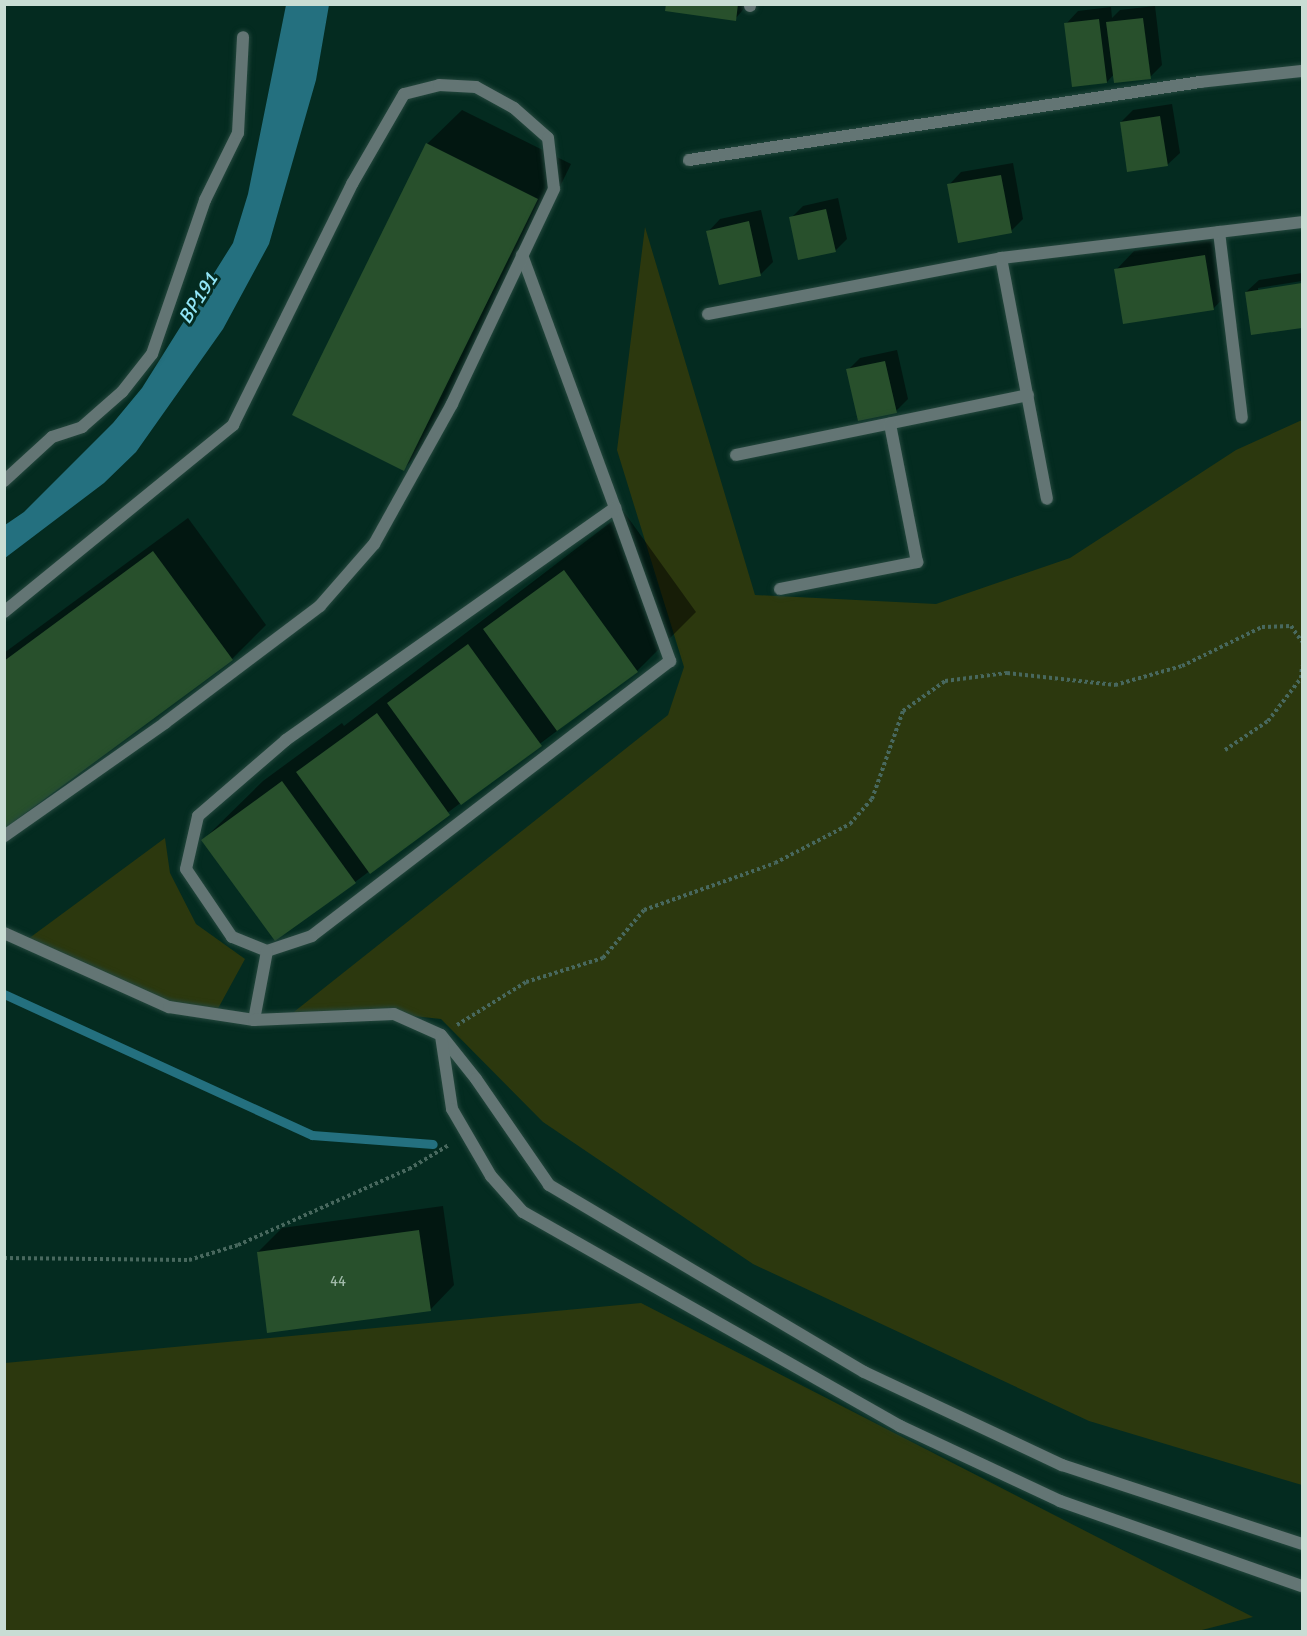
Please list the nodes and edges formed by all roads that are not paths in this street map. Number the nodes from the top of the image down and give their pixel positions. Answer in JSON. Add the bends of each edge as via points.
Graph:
{"nodes":[{"id":1,"x":243,"y":38,"type":"dead end"},
{"id":2,"x":1302,"y":71,"type":"edge"},
{"id":3,"x":689,"y":160,"type":"dead end"},
{"id":4,"x":1302,"y":222,"type":"edge"},
{"id":5,"x":1219,"y":232,"type":"junction"},
{"id":6,"x":522,"y":255,"type":"junction"},
{"id":7,"x":1001,"y":258,"type":"junction"},
{"id":8,"x":708,"y":314,"type":"dead end"},
{"id":9,"x":1028,"y":395,"type":"junction"},
{"id":10,"x":1242,"y":418,"type":"dead end"},
{"id":11,"x":890,"y":423,"type":"junction"},
{"id":12,"x":736,"y":455,"type":"dead end"},
{"id":13,"x":4,"y":482,"type":"edge"},
{"id":14,"x":1047,"y":499,"type":"dead end"},
{"id":15,"x":615,"y":508,"type":"junction"},
{"id":16,"x":780,"y":589,"type":"dead end"},
{"id":17,"x":4,"y":612,"type":"edge"},
{"id":18,"x":4,"y":836,"type":"edge"},
{"id":19,"x":4,"y":933,"type":"edge"},
{"id":20,"x":267,"y":951,"type":"junction"},
{"id":21,"x":254,"y":1020,"type":"junction"},
{"id":22,"x":441,"y":1035,"type":"junction"},
{"id":23,"x":1302,"y":1544,"type":"edge"},
{"id":24,"x":1302,"y":1586,"type":"edge"}],
"edges":[{"from":1,"to":13,"type":"street","via":[[238,133],[205,200],[152,354],[122,392],[82,427],[52,437]]},
{"from":2,"to":3,"type":"street","via":[[1189,84]]},
{"from":4,"to":5,"type":"street"},
{"from":5,"to":7,"type":"street"},
{"from":5,"to":10,"type":"street"},
{"from":6,"to":15,"type":"street"},
{"from":6,"to":17,"type":"street","via":[[554,189],[548,138],[514,108],[476,87],[439,85],[404,94],[352,184],[233,425]]},
{"from":6,"to":18,"type":"street","via":[[452,404],[375,544],[320,606],[165,723]]},
{"from":7,"to":8,"type":"street"},
{"from":7,"to":9,"type":"street"},
{"from":9,"to":11,"type":"street"},
{"from":9,"to":14,"type":"street"},
{"from":11,"to":12,"type":"street"},
{"from":11,"to":16,"type":"street","via":[[917,562]]},
{"from":15,"to":20,"type":"street","via":[[670,661],[312,936]]},
{"from":15,"to":20,"type":"street","via":[[286,740],[198,816],[186,869],[232,937]]},
{"from":19,"to":21,"type":"street","via":[[169,1007]]},
{"from":20,"to":21,"type":"street"},
{"from":21,"to":22,"type":"street","via":[[394,1014]]},
{"from":22,"to":23,"type":"street","via":[[549,1185],[844,1360],[1062,1465]]},
{"from":22,"to":24,"type":"street","via":[[452,1109],[492,1176],[523,1212],[900,1426],[1060,1501]]}]}
